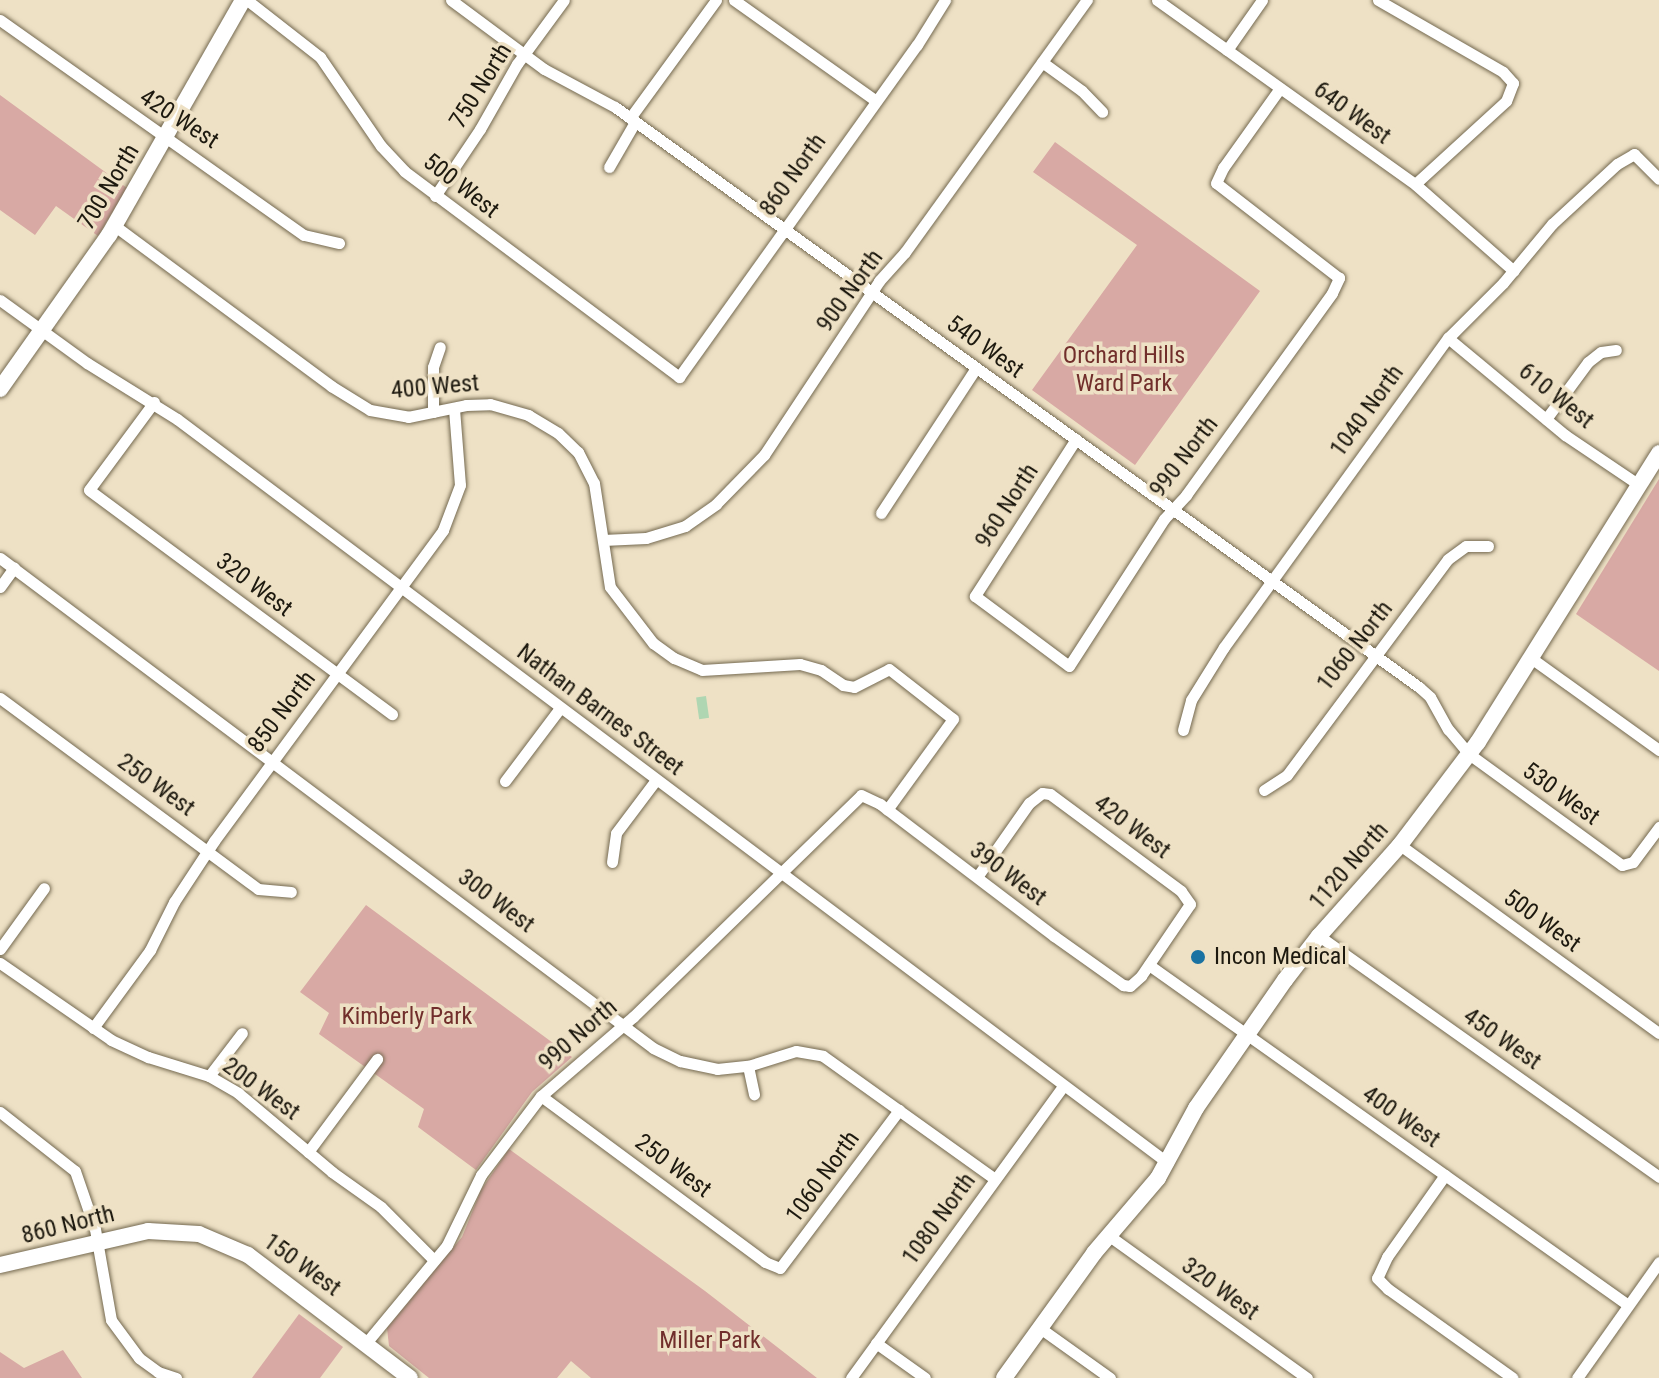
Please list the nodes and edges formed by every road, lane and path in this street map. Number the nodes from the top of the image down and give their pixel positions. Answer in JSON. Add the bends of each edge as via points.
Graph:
{"nodes":[{"id":1,"x":245,"y":0,"type":"edge"},
{"id":2,"x":451,"y":0,"type":"edge"},
{"id":3,"x":564,"y":0,"type":"edge"},
{"id":4,"x":716,"y":0,"type":"edge"},
{"id":5,"x":734,"y":0,"type":"edge"},
{"id":6,"x":945,"y":0,"type":"edge"},
{"id":7,"x":1087,"y":0,"type":"edge"},
{"id":8,"x":1157,"y":0,"type":"edge"},
{"id":9,"x":1262,"y":0,"type":"edge"},
{"id":10,"x":1378,"y":0,"type":"edge"},
{"id":11,"x":0,"y":20,"type":"edge"},
{"id":12,"x":1227,"y":50,"type":"junction"},
{"id":13,"x":525,"y":55,"type":"junction"},
{"id":14,"x":1042,"y":62,"type":"junction"},
{"id":15,"x":1280,"y":88,"type":"junction"},
{"id":16,"x":876,"y":101,"type":"junction"},
{"id":17,"x":1102,"y":112,"type":"dead end"},
{"id":18,"x":632,"y":120,"type":"junction"},
{"id":19,"x":165,"y":139,"type":"junction"},
{"id":20,"x":609,"y":167,"type":"dead end"},
{"id":21,"x":1659,"y":179,"type":"edge"},
{"id":22,"x":1415,"y":184,"type":"junction"},
{"id":23,"x":435,"y":196,"type":"junction"},
{"id":24,"x":115,"y":226,"type":"junction"},
{"id":25,"x":784,"y":229,"type":"junction"},
{"id":26,"x":339,"y":243,"type":"dead end"},
{"id":27,"x":1514,"y":271,"type":"junction"},
{"id":28,"x":871,"y":292,"type":"junction"},
{"id":29,"x":0,"y":300,"type":"edge"},
{"id":30,"x":43,"y":331,"type":"junction"},
{"id":31,"x":1448,"y":338,"type":"junction"},
{"id":32,"x":440,"y":347,"type":"dead end"},
{"id":33,"x":1616,"y":350,"type":"dead end"},
{"id":34,"x":976,"y":368,"type":"junction"},
{"id":35,"x":679,"y":377,"type":"joint"},
{"id":36,"x":0,"y":389,"type":"edge"},
{"id":37,"x":154,"y":402,"type":"junction"},
{"id":38,"x":454,"y":408,"type":"junction"},
{"id":39,"x":433,"y":412,"type":"junction"},
{"id":40,"x":1546,"y":419,"type":"junction"},
{"id":41,"x":1076,"y":439,"type":"junction"},
{"id":42,"x":1659,"y":453,"type":"edge"},
{"id":43,"x":1639,"y":485,"type":"junction"},
{"id":44,"x":1173,"y":510,"type":"junction"},
{"id":45,"x":881,"y":513,"type":"dead end"},
{"id":46,"x":603,"y":540,"type":"junction"},
{"id":47,"x":1488,"y":546,"type":"dead end"},
{"id":48,"x":0,"y":558,"type":"edge"},
{"id":49,"x":14,"y":568,"type":"junction"},
{"id":50,"x":1271,"y":581,"type":"junction"},
{"id":51,"x":0,"y":587,"type":"edge"},
{"id":52,"x":402,"y":588,"type":"junction"},
{"id":53,"x":1375,"y":655,"type":"junction"},
{"id":54,"x":1531,"y":658,"type":"junction"},
{"id":55,"x":1069,"y":666,"type":"joint"},
{"id":56,"x":338,"y":674,"type":"junction"},
{"id":57,"x":0,"y":698,"type":"edge"},
{"id":58,"x":560,"y":708,"type":"junction"},
{"id":59,"x":392,"y":714,"type":"dead end"},
{"id":60,"x":1183,"y":730,"type":"dead end"},
{"id":61,"x":1659,"y":750,"type":"edge"},
{"id":62,"x":1469,"y":754,"type":"junction"},
{"id":63,"x":273,"y":761,"type":"junction"},
{"id":64,"x":656,"y":780,"type":"junction"},
{"id":65,"x":505,"y":781,"type":"dead end"},
{"id":66,"x":1264,"y":790,"type":"dead end"},
{"id":67,"x":861,"y":795,"type":"joint"},
{"id":68,"x":887,"y":810,"type":"junction"},
{"id":69,"x":1659,"y":827,"type":"edge"},
{"id":70,"x":1400,"y":845,"type":"junction"},
{"id":71,"x":208,"y":851,"type":"junction"},
{"id":72,"x":612,"y":862,"type":"dead end"},
{"id":73,"x":780,"y":871,"type":"junction"},
{"id":74,"x":977,"y":877,"type":"junction"},
{"id":75,"x":44,"y":888,"type":"dead end"},
{"id":76,"x":291,"y":892,"type":"dead end"},
{"id":77,"x":1319,"y":936,"type":"junction"},
{"id":78,"x":0,"y":949,"type":"edge"},
{"id":79,"x":0,"y":963,"type":"edge"},
{"id":80,"x":1149,"y":965,"type":"junction"},
{"id":81,"x":624,"y":1026,"type":"junction"},
{"id":82,"x":93,"y":1028,"type":"junction"},
{"id":83,"x":242,"y":1033,"type":"dead end"},
{"id":84,"x":1659,"y":1033,"type":"edge"},
{"id":85,"x":1246,"y":1034,"type":"junction"},
{"id":86,"x":377,"y":1059,"type":"dead end"},
{"id":87,"x":748,"y":1066,"type":"junction"},
{"id":88,"x":209,"y":1076,"type":"junction"},
{"id":89,"x":1063,"y":1086,"type":"junction"},
{"id":90,"x":754,"y":1094,"type":"dead end"},
{"id":91,"x":541,"y":1096,"type":"junction"},
{"id":92,"x":899,"y":1110,"type":"junction"},
{"id":93,"x":0,"y":1112,"type":"edge"},
{"id":94,"x":308,"y":1152,"type":"junction"},
{"id":95,"x":1168,"y":1163,"type":"junction"},
{"id":96,"x":1445,"y":1175,"type":"junction"},
{"id":97,"x":1659,"y":1177,"type":"edge"},
{"id":98,"x":995,"y":1179,"type":"junction"},
{"id":99,"x":148,"y":1231,"type":"joint"},
{"id":100,"x":1108,"y":1235,"type":"junction"},
{"id":101,"x":96,"y":1240,"type":"junction"},
{"id":102,"x":434,"y":1260,"type":"junction"},
{"id":103,"x":1659,"y":1262,"type":"edge"},
{"id":104,"x":0,"y":1265,"type":"edge"},
{"id":105,"x":780,"y":1268,"type":"joint"},
{"id":106,"x":1628,"y":1305,"type":"junction"},
{"id":107,"x":1040,"y":1328,"type":"junction"},
{"id":108,"x":366,"y":1343,"type":"junction"},
{"id":109,"x":876,"y":1343,"type":"junction"},
{"id":110,"x":176,"y":1378,"type":"edge"},
{"id":111,"x":410,"y":1378,"type":"edge"},
{"id":112,"x":851,"y":1378,"type":"edge"},
{"id":113,"x":925,"y":1378,"type":"edge"},
{"id":114,"x":1004,"y":1378,"type":"edge"},
{"id":115,"x":1110,"y":1378,"type":"edge"},
{"id":116,"x":1307,"y":1378,"type":"edge"},
{"id":117,"x":1513,"y":1378,"type":"edge"},
{"id":118,"x":1577,"y":1378,"type":"edge"}],
"edges":[{"from":1,"to":19,"type":"street","name":"700 North"},
{"from":1,"to":23,"type":"street","name":"500 West","via":[[320,57],[381,146]]},
{"from":2,"to":13,"type":"street","name":"540 West"},
{"from":3,"to":13,"type":"street","name":"750 North"},
{"from":4,"to":18,"type":"street"},
{"from":5,"to":16,"type":"street"},
{"from":6,"to":16,"type":"street","name":"860 North"},
{"from":7,"to":14,"type":"street","name":"900 North"},
{"from":8,"to":12,"type":"street","name":"640 West"},
{"from":9,"to":12,"type":"street"},
{"from":10,"to":22,"type":"street","via":[[1503,72],[1513,83],[1506,101]]},
{"from":11,"to":19,"type":"street","name":"420 West"},
{"from":12,"to":15,"type":"street","name":"640 West"},
{"from":13,"to":18,"type":"street","name":"540 West"},
{"from":13,"to":23,"type":"street","name":"750 North"},
{"from":14,"to":17,"type":"street"},
{"from":14,"to":28,"type":"street","name":"900 North"},
{"from":15,"to":22,"type":"street","name":"640 West"},
{"from":15,"to":44,"type":"street","name":"990 North","via":[[1216,183],[1339,278]]},
{"from":16,"to":25,"type":"street","name":"860 North"},
{"from":18,"to":20,"type":"street"},
{"from":18,"to":25,"type":"street","name":"540 West"},
{"from":19,"to":24,"type":"street","name":"700 North"},
{"from":19,"to":26,"type":"street","name":"420 West","via":[[304,235]]},
{"from":21,"to":27,"type":"street","name":"1040 North","via":[[1634,154],[1617,164],[1552,224]]},
{"from":22,"to":27,"type":"street","name":"640 West"},
{"from":23,"to":35,"type":"street","name":"500 West"},
{"from":24,"to":30,"type":"street","name":"700 North"},
{"from":24,"to":39,"type":"street","name":"400 West","via":[[360,405],[391,416]]},
{"from":25,"to":28,"type":"street","name":"540 West"},
{"from":25,"to":35,"type":"street","name":"860 North"},
{"from":27,"to":31,"type":"street","name":"1040 North"},
{"from":28,"to":34,"type":"street","name":"540 West"},
{"from":28,"to":46,"type":"street","name":"900 North","via":[[775,441],[716,504],[672,532]]},
{"from":29,"to":30,"type":"street","name":"Nathan Barnes Street"},
{"from":30,"to":36,"type":"street","name":"700 North"},
{"from":30,"to":37,"type":"street","name":"Nathan Barnes Street"},
{"from":31,"to":40,"type":"street","name":"610 West"},
{"from":31,"to":50,"type":"street","name":"1040 North"},
{"from":32,"to":39,"type":"street","via":[[433,367]]},
{"from":33,"to":40,"type":"street","via":[[1601,352],[1588,362]]},
{"from":34,"to":41,"type":"street","name":"540 West"},
{"from":34,"to":45,"type":"street"},
{"from":37,"to":52,"type":"street","name":"Nathan Barnes Street"},
{"from":37,"to":56,"type":"street","name":"320 West","via":[[89,490]]},
{"from":38,"to":39,"type":"street","name":"400 West"},
{"from":38,"to":46,"type":"street","name":"400 West","via":[[480,403],[508,408],[537,419],[565,439],[594,483]]},
{"from":38,"to":52,"type":"street","name":"850 North","via":[[461,469],[457,499],[443,530]]},
{"from":40,"to":43,"type":"street","name":"610 West"},
{"from":41,"to":44,"type":"street","name":"540 West"},
{"from":41,"to":55,"type":"street","name":"960 North","via":[[975,596]]},
{"from":42,"to":43,"type":"street","name":"1120 North"},
{"from":43,"to":54,"type":"street","name":"1120 North"},
{"from":44,"to":50,"type":"street","name":"540 West"},
{"from":44,"to":55,"type":"street","name":"990 North"},
{"from":46,"to":68,"type":"street","name":"400 West","via":[[606,578],[617,599],[653,643],[684,664],[716,671],[800,664],[854,687],[889,669],[953,719]]},
{"from":47,"to":53,"type":"street","name":"1060 North","via":[[1456,550]]},
{"from":48,"to":49,"type":"street","name":"300 West"},
{"from":49,"to":51,"type":"street"},
{"from":49,"to":63,"type":"street","name":"300 West"},
{"from":50,"to":53,"type":"street","name":"540 West"},
{"from":50,"to":60,"type":"street","name":"1040 North","via":[[1191,700]]},
{"from":52,"to":56,"type":"street","name":"850 North"},
{"from":52,"to":58,"type":"street","name":"Nathan Barnes Street"},
{"from":53,"to":62,"type":"street","name":"540 West","via":[[1430,697]]},
{"from":53,"to":66,"type":"street","name":"1060 North","via":[[1287,775]]},
{"from":54,"to":61,"type":"street"},
{"from":54,"to":62,"type":"street","name":"1120 North"},
{"from":56,"to":59,"type":"street","name":"320 West"},
{"from":56,"to":63,"type":"street","name":"850 North"},
{"from":57,"to":71,"type":"street","name":"250 West"},
{"from":58,"to":64,"type":"street","name":"Nathan Barnes Street"},
{"from":58,"to":65,"type":"street"},
{"from":62,"to":69,"type":"street","name":"530 West","via":[[1622,865],[1629,865]]},
{"from":62,"to":70,"type":"street","name":"1120 North"},
{"from":63,"to":71,"type":"street","name":"850 North"},
{"from":63,"to":81,"type":"street","name":"300 West"},
{"from":64,"to":72,"type":"street","via":[[616,833]]},
{"from":64,"to":73,"type":"street","name":"Nathan Barnes Street"},
{"from":67,"to":68,"type":"street","name":"390 West"},
{"from":67,"to":73,"type":"street","name":"990 North"},
{"from":68,"to":74,"type":"street","name":"390 West"},
{"from":70,"to":77,"type":"street","name":"1120 North"},
{"from":70,"to":84,"type":"street","name":"500 West"},
{"from":71,"to":76,"type":"street","name":"250 West","via":[[258,889]]},
{"from":71,"to":82,"type":"street","name":"850 North","via":[[150,950]]},
{"from":73,"to":81,"type":"street","name":"990 North"},
{"from":73,"to":89,"type":"street","name":"Nathan Barnes Street"},
{"from":74,"to":80,"type":"street","name":"390 West","via":[[1116,981],[1130,986]]},
{"from":74,"to":80,"type":"street","name":"420 West","via":[[1029,803],[1042,793],[1056,797],[1181,891],[1190,904]]},
{"from":75,"to":78,"type":"street"},
{"from":77,"to":85,"type":"street","name":"1120 North"},
{"from":77,"to":97,"type":"street","name":"450 West"},
{"from":79,"to":82,"type":"street","name":"200 West"},
{"from":80,"to":85,"type":"street","name":"400 West"},
{"from":81,"to":87,"type":"street","name":"300 West","via":[[680,1061],[717,1069]]},
{"from":81,"to":91,"type":"street","name":"990 North"},
{"from":82,"to":88,"type":"street","name":"200 West","via":[[133,1051]]},
{"from":83,"to":88,"type":"street"},
{"from":85,"to":95,"type":"street","name":"1120 North","via":[[1196,1108]]},
{"from":85,"to":96,"type":"street","name":"400 West"},
{"from":86,"to":94,"type":"street"},
{"from":87,"to":90,"type":"street"},
{"from":87,"to":92,"type":"street","name":"300 West","via":[[796,1051],[823,1056]]},
{"from":88,"to":94,"type":"street","name":"200 West","via":[[247,1099]]},
{"from":89,"to":95,"type":"street","name":"Nathan Barnes Street"},
{"from":89,"to":98,"type":"street","name":"1080 North"},
{"from":91,"to":102,"type":"street","name":"990 North","via":[[481,1175],[457,1230]]},
{"from":91,"to":105,"type":"street","name":"250 West"},
{"from":92,"to":98,"type":"street","name":"300 West"},
{"from":92,"to":105,"type":"street","name":"1060 North"},
{"from":93,"to":101,"type":"street","via":[[75,1171]]},
{"from":94,"to":102,"type":"street","name":"200 West","via":[[381,1207]]},
{"from":95,"to":100,"type":"street","name":"1120 North"},
{"from":96,"to":106,"type":"street","name":"400 West"},
{"from":96,"to":117,"type":"street","via":[[1377,1278]]},
{"from":98,"to":109,"type":"street","name":"1080 North"},
{"from":99,"to":101,"type":"street","name":"860 North"},
{"from":99,"to":108,"type":"street","name":"150 West","via":[[184,1231],[232,1245]]},
{"from":100,"to":107,"type":"street","name":"1120 North"},
{"from":100,"to":116,"type":"street","name":"320 West"},
{"from":101,"to":104,"type":"street","name":"860 North"},
{"from":101,"to":110,"type":"street","via":[[107,1309],[117,1331],[149,1366]]},
{"from":102,"to":108,"type":"street","name":"990 North"},
{"from":103,"to":106,"type":"street"},
{"from":106,"to":118,"type":"street"},
{"from":107,"to":114,"type":"street","name":"1120 North"},
{"from":107,"to":115,"type":"street"},
{"from":108,"to":111,"type":"street","name":"150 West"},
{"from":109,"to":112,"type":"street","name":"1080 North"},
{"from":109,"to":113,"type":"street"}]}
